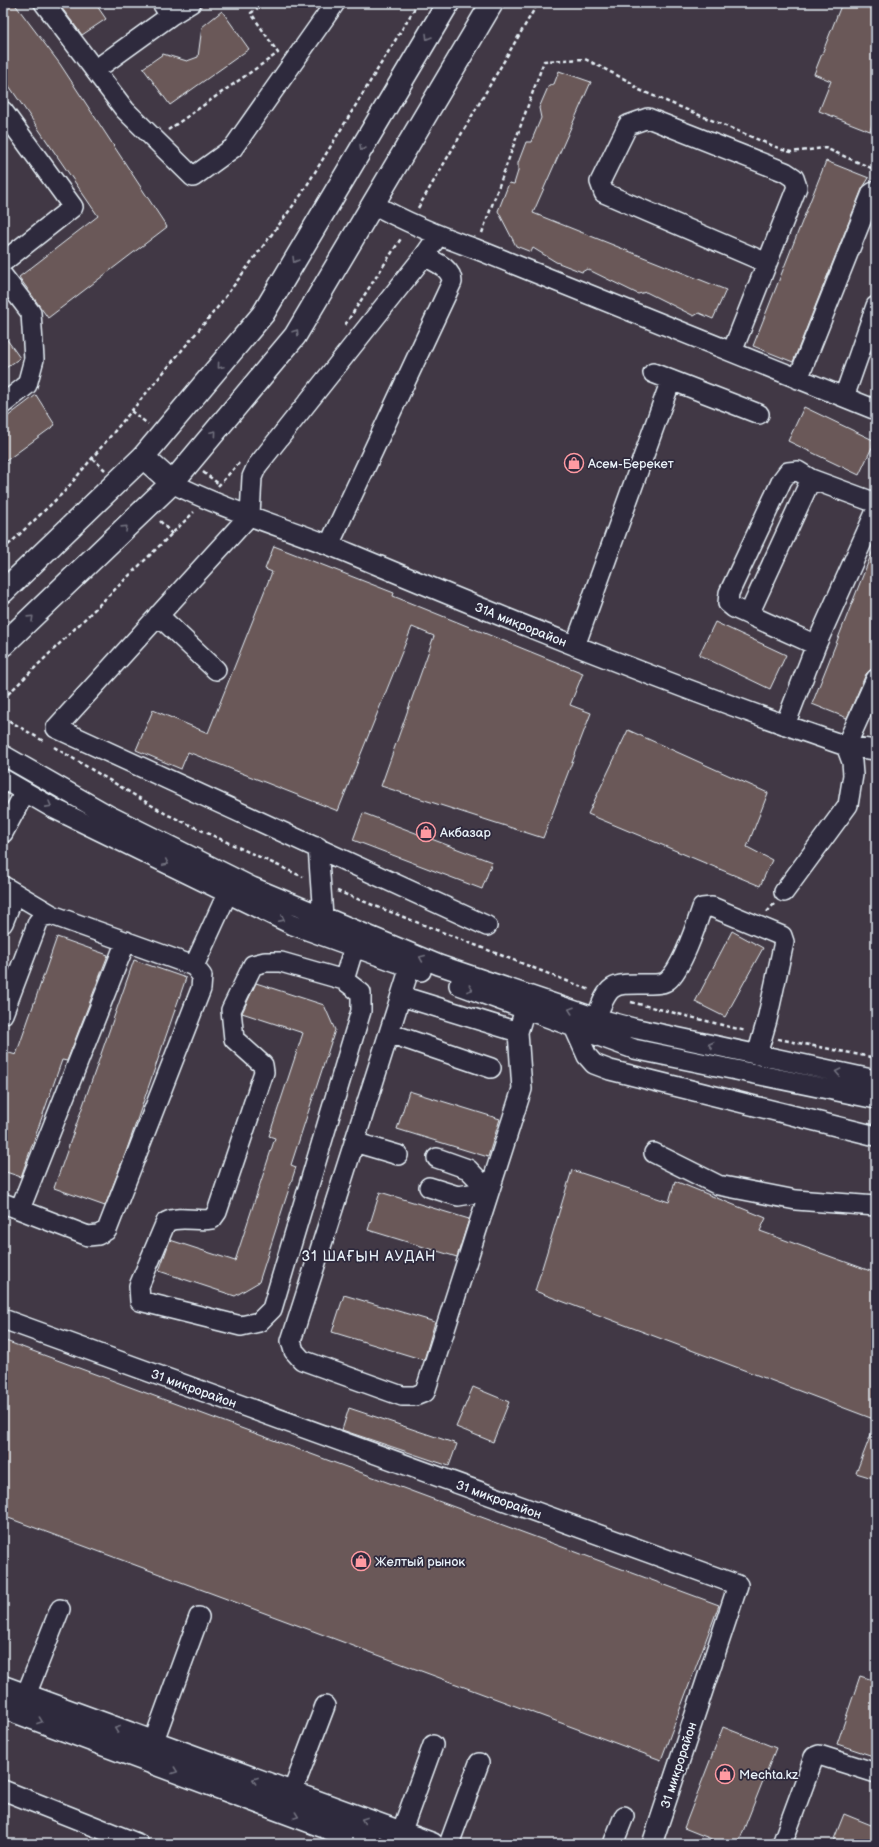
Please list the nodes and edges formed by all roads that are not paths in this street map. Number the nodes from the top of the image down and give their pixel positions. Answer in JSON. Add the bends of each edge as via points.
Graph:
{"nodes":[{"id":1,"x":44,"y":3,"type":"edge"},
{"id":2,"x":191,"y":3,"type":"edge"},
{"id":3,"x":335,"y":3,"type":"edge"},
{"id":4,"x":448,"y":3,"type":"edge"},
{"id":5,"x":492,"y":3,"type":"edge"},
{"id":6,"x":166,"y":9,"type":"edge"},
{"id":7,"x":95,"y":70,"type":"junction"},
{"id":8,"x":3,"y":111,"type":"edge"},
{"id":9,"x":876,"y":191,"type":"edge"},
{"id":10,"x":373,"y":204,"type":"junction"},
{"id":11,"x":438,"y":236,"type":"junction"},
{"id":12,"x":424,"y":256,"type":"junction"},
{"id":13,"x":3,"y":262,"type":"edge"},
{"id":14,"x":767,"y":263,"type":"junction"},
{"id":15,"x":3,"y":276,"type":"edge"},
{"id":16,"x":876,"y":306,"type":"edge"},
{"id":17,"x":732,"y":352,"type":"junction"},
{"id":18,"x":653,"y":373,"type":"dead end"},
{"id":19,"x":798,"y":379,"type":"junction"},
{"id":20,"x":671,"y":380,"type":"junction"},
{"id":21,"x":844,"y":397,"type":"junction"},
{"id":22,"x":3,"y":404,"type":"edge"},
{"id":23,"x":876,"y":410,"type":"edge"},
{"id":24,"x":759,"y":414,"type":"dead end"},
{"id":25,"x":143,"y":457,"type":"junction"},
{"id":26,"x":811,"y":479,"type":"junction"},
{"id":27,"x":172,"y":483,"type":"junction"},
{"id":28,"x":876,"y":503,"type":"edge"},
{"id":29,"x":876,"y":511,"type":"edge"},
{"id":30,"x":250,"y":515,"type":"junction"},
{"id":31,"x":329,"y":545,"type":"junction"},
{"id":32,"x":3,"y":592,"type":"edge"},
{"id":33,"x":748,"y":614,"type":"junction"},
{"id":34,"x":158,"y":615,"type":"junction"},
{"id":35,"x":3,"y":644,"type":"edge"},
{"id":36,"x":816,"y":645,"type":"junction"},
{"id":37,"x":575,"y":646,"type":"junction"},
{"id":38,"x":216,"y":670,"type":"dead end"},
{"id":39,"x":876,"y":679,"type":"edge"},
{"id":40,"x":785,"y":725,"type":"junction"},
{"id":41,"x":846,"y":746,"type":"junction"},
{"id":42,"x":876,"y":750,"type":"edge"},
{"id":43,"x":3,"y":755,"type":"edge"},
{"id":44,"x":3,"y":779,"type":"edge"},
{"id":45,"x":25,"y":792,"type":"junction"},
{"id":46,"x":9,"y":810,"type":"edge"},
{"id":47,"x":3,"y":833,"type":"edge"},
{"id":48,"x":318,"y":846,"type":"junction"},
{"id":49,"x":9,"y":890,"type":"edge"},
{"id":50,"x":228,"y":892,"type":"junction"},
{"id":51,"x":784,"y":892,"type":"road end"},
{"id":52,"x":52,"y":915,"type":"junction"},
{"id":53,"x":323,"y":917,"type":"junction"},
{"id":54,"x":3,"y":923,"type":"edge"},
{"id":55,"x":487,"y":926,"type":"dead end"},
{"id":56,"x":126,"y":941,"type":"junction"},
{"id":57,"x":354,"y":947,"type":"junction"},
{"id":58,"x":194,"y":966,"type":"junction"},
{"id":59,"x":410,"y":967,"type":"junction"},
{"id":60,"x":344,"y":980,"type":"junction"},
{"id":61,"x":400,"y":996,"type":"junction"},
{"id":62,"x":525,"y":1009,"type":"junction"},
{"id":63,"x":3,"y":1014,"type":"edge"},
{"id":64,"x":596,"y":1018,"type":"junction"},
{"id":65,"x":574,"y":1027,"type":"junction"},
{"id":66,"x":518,"y":1032,"type":"junction"},
{"id":67,"x":389,"y":1033,"type":"junction"},
{"id":68,"x":757,"y":1055,"type":"junction"},
{"id":69,"x":491,"y":1068,"type":"dead end"},
{"id":70,"x":876,"y":1080,"type":"edge"},
{"id":71,"x":876,"y":1099,"type":"edge"},
{"id":72,"x":876,"y":1136,"type":"edge"},
{"id":73,"x":354,"y":1142,"type":"junction"},
{"id":74,"x":654,"y":1153,"type":"dead end"},
{"id":75,"x":398,"y":1155,"type":"dead end"},
{"id":76,"x":437,"y":1158,"type":"dead end"},
{"id":77,"x":429,"y":1186,"type":"dead end"},
{"id":78,"x":489,"y":1191,"type":"junction"},
{"id":79,"x":11,"y":1206,"type":"edge"},
{"id":80,"x":876,"y":1206,"type":"edge"},
{"id":81,"x":3,"y":1319,"type":"edge"},
{"id":82,"x":60,"y":1608,"type":"dead end"},
{"id":83,"x":199,"y":1617,"type":"dead end"},
{"id":84,"x":3,"y":1687,"type":"edge"},
{"id":85,"x":26,"y":1695,"type":"junction"},
{"id":86,"x":325,"y":1706,"type":"dead end"},
{"id":87,"x":3,"y":1707,"type":"edge"},
{"id":88,"x":433,"y":1746,"type":"dead end"},
{"id":89,"x":150,"y":1752,"type":"junction"},
{"id":90,"x":479,"y":1762,"type":"dead end"},
{"id":91,"x":876,"y":1773,"type":"edge"},
{"id":92,"x":3,"y":1790,"type":"edge"},
{"id":93,"x":292,"y":1794,"type":"junction"},
{"id":94,"x":624,"y":1816,"type":"dead end"},
{"id":95,"x":401,"y":1834,"type":"junction"},
{"id":96,"x":139,"y":1844,"type":"edge"},
{"id":97,"x":371,"y":1844,"type":"edge"},
{"id":98,"x":432,"y":1844,"type":"edge"},
{"id":99,"x":448,"y":1844,"type":"edge"},
{"id":100,"x":613,"y":1844,"type":"edge"},
{"id":101,"x":652,"y":1844,"type":"edge"},
{"id":102,"x":782,"y":1844,"type":"edge"}],
"edges":[{"from":1,"to":7,"type":"street"},
{"from":2,"to":6,"type":"street"},
{"from":3,"to":7,"type":"street","via":[[233,148],[193,177],[125,110]]},
{"from":4,"to":25,"type":"main road","one_way":true,"via":[[263,314]]},
{"from":5,"to":10,"type":"main road"},
{"from":6,"to":7,"type":"street"},
{"from":8,"to":13,"type":"street","via":[[72,206]]},
{"from":9,"to":19,"type":"street","via":[[872,193]]},
{"from":10,"to":11,"type":"street","via":[[409,224]]},
{"from":27,"to":10,"type":"main road","one_way":true,"via":[[295,336]]},
{"from":11,"to":12,"type":"street"},
{"from":11,"to":17,"type":"street"},
{"from":12,"to":30,"type":"street","via":[[257,466],[252,477]]},
{"from":12,"to":31,"type":"street","via":[[449,272],[452,282]]},
{"from":14,"to":14,"type":"street","via":[[797,187],[794,178],[785,172],[648,118],[628,124],[600,182],[604,193]]},
{"from":14,"to":17,"type":"street"},
{"from":15,"to":22,"type":"street","via":[[31,313],[34,359],[27,385]]},
{"from":16,"to":21,"type":"street"},
{"from":17,"to":19,"type":"street"},
{"from":18,"to":20,"type":"street"},
{"from":19,"to":21,"type":"street"},
{"from":20,"to":24,"type":"street"},
{"from":20,"to":37,"type":"street"},
{"from":21,"to":23,"type":"street"},
{"from":25,"to":27,"type":"main road"},
{"from":25,"to":32,"type":"main road"},
{"from":26,"to":28,"type":"street"},
{"from":26,"to":33,"type":"street"},
{"from":26,"to":33,"type":"street","via":[[798,472],[788,472],[782,480],[732,586],[728,603]]},
{"from":27,"to":30,"type":"street","name":"31А микрорайон","via":[[205,500]]},
{"from":35,"to":27,"type":"main road","one_way":true},
{"from":29,"to":36,"type":"street"},
{"from":30,"to":31,"type":"street","name":"31А микрорайон"},
{"from":30,"to":34,"type":"street"},
{"from":31,"to":37,"type":"street","name":"31А микрорайон"},
{"from":33,"to":36,"type":"street"},
{"from":34,"to":38,"type":"street"},
{"from":34,"to":48,"type":"street","via":[[56,728]]},
{"from":36,"to":40,"type":"street"},
{"from":37,"to":40,"type":"street","name":"31А микрорайон"},
{"from":39,"to":41,"type":"street"},
{"from":40,"to":41,"type":"street","name":"31А микрорайон"},
{"from":41,"to":42,"type":"street","name":"31А микрорайон"},
{"from":41,"to":51,"type":"street","via":[[852,762],[853,775],[848,805]]},
{"from":43,"to":53,"type":"street","via":[[108,815],[252,887]]},
{"from":44,"to":45,"type":"street"},
{"from":45,"to":46,"type":"street"},
{"from":45,"to":50,"type":"street","one_way":true},
{"from":46,"to":47,"type":"street"},
{"from":48,"to":53,"type":"street"},
{"from":48,"to":55,"type":"street"},
{"from":49,"to":52,"type":"street"},
{"from":49,"to":54,"type":"street"},
{"from":50,"to":57,"type":"street","one_way":true,"via":[[293,925]]},
{"from":50,"to":58,"type":"street"},
{"from":52,"to":56,"type":"street"},
{"from":52,"to":63,"type":"street","via":[[43,916],[38,922]]},
{"from":64,"to":53,"type":"street","one_way":true,"via":[[440,965]]},
{"from":56,"to":58,"type":"street"},
{"from":56,"to":79,"type":"street"},
{"from":57,"to":59,"type":"street"},
{"from":57,"to":60,"type":"street"},
{"from":58,"to":79,"type":"street","via":[[202,976],[201,989],[107,1230],[98,1235],[88,1236]]},
{"from":59,"to":61,"type":"street"},
{"from":59,"to":62,"type":"street","one_way":true},
{"from":60,"to":60,"type":"street","via":[[361,993],[361,1011],[272,1309],[259,1322],[241,1326],[140,1301],[139,1286],[166,1222],[173,1218],[204,1221],[212,1219],[217,1212],[260,1087],[264,1065],[234,1039],[230,1010],[253,965],[281,962]]},
{"from":61,"to":66,"type":"street"},
{"from":61,"to":67,"type":"street"},
{"from":62,"to":65,"type":"street"},
{"from":62,"to":66,"type":"street"},
{"from":68,"to":64,"type":"street","one_way":true},
{"from":64,"to":68,"type":"street","via":[[610,989],[622,984],[658,984],[667,981],[676,970],[702,908],[712,907],[782,936],[784,942]]},
{"from":65,"to":71,"type":"street","via":[[634,1049]]},
{"from":65,"to":72,"type":"street","via":[[587,1056],[594,1064],[610,1070]]},
{"from":66,"to":78,"type":"street","via":[[522,1089]]},
{"from":67,"to":69,"type":"street"},
{"from":67,"to":73,"type":"street"},
{"from":70,"to":68,"type":"street","one_way":true},
{"from":73,"to":75,"type":"street"},
{"from":73,"to":78,"type":"street","via":[[291,1341],[294,1351],[302,1360],[309,1363],[402,1396],[415,1396],[425,1392]]},
{"from":74,"to":80,"type":"street","via":[[718,1185],[796,1200]]},
{"from":76,"to":78,"type":"street","via":[[468,1170]]},
{"from":77,"to":78,"type":"street","via":[[458,1196]]},
{"from":81,"to":101,"type":"street","name":"31 микрорайон","via":[[738,1585]]},
{"from":82,"to":85,"type":"street"},
{"from":83,"to":89,"type":"street"},
{"from":84,"to":85,"type":"main road"},
{"from":89,"to":85,"type":"main road","one_way":true},
{"from":86,"to":93,"type":"street"},
{"from":87,"to":89,"type":"main road","one_way":true},
{"from":88,"to":95,"type":"street"},
{"from":93,"to":89,"type":"main road","one_way":true},
{"from":89,"to":97,"type":"main road","one_way":true},
{"from":90,"to":99,"type":"street"},
{"from":91,"to":102,"type":"street","via":[[819,1755],[814,1757]]},
{"from":92,"to":96,"type":"street"},
{"from":95,"to":93,"type":"main road","one_way":true},
{"from":94,"to":100,"type":"street"},
{"from":95,"to":98,"type":"main road"}]}
